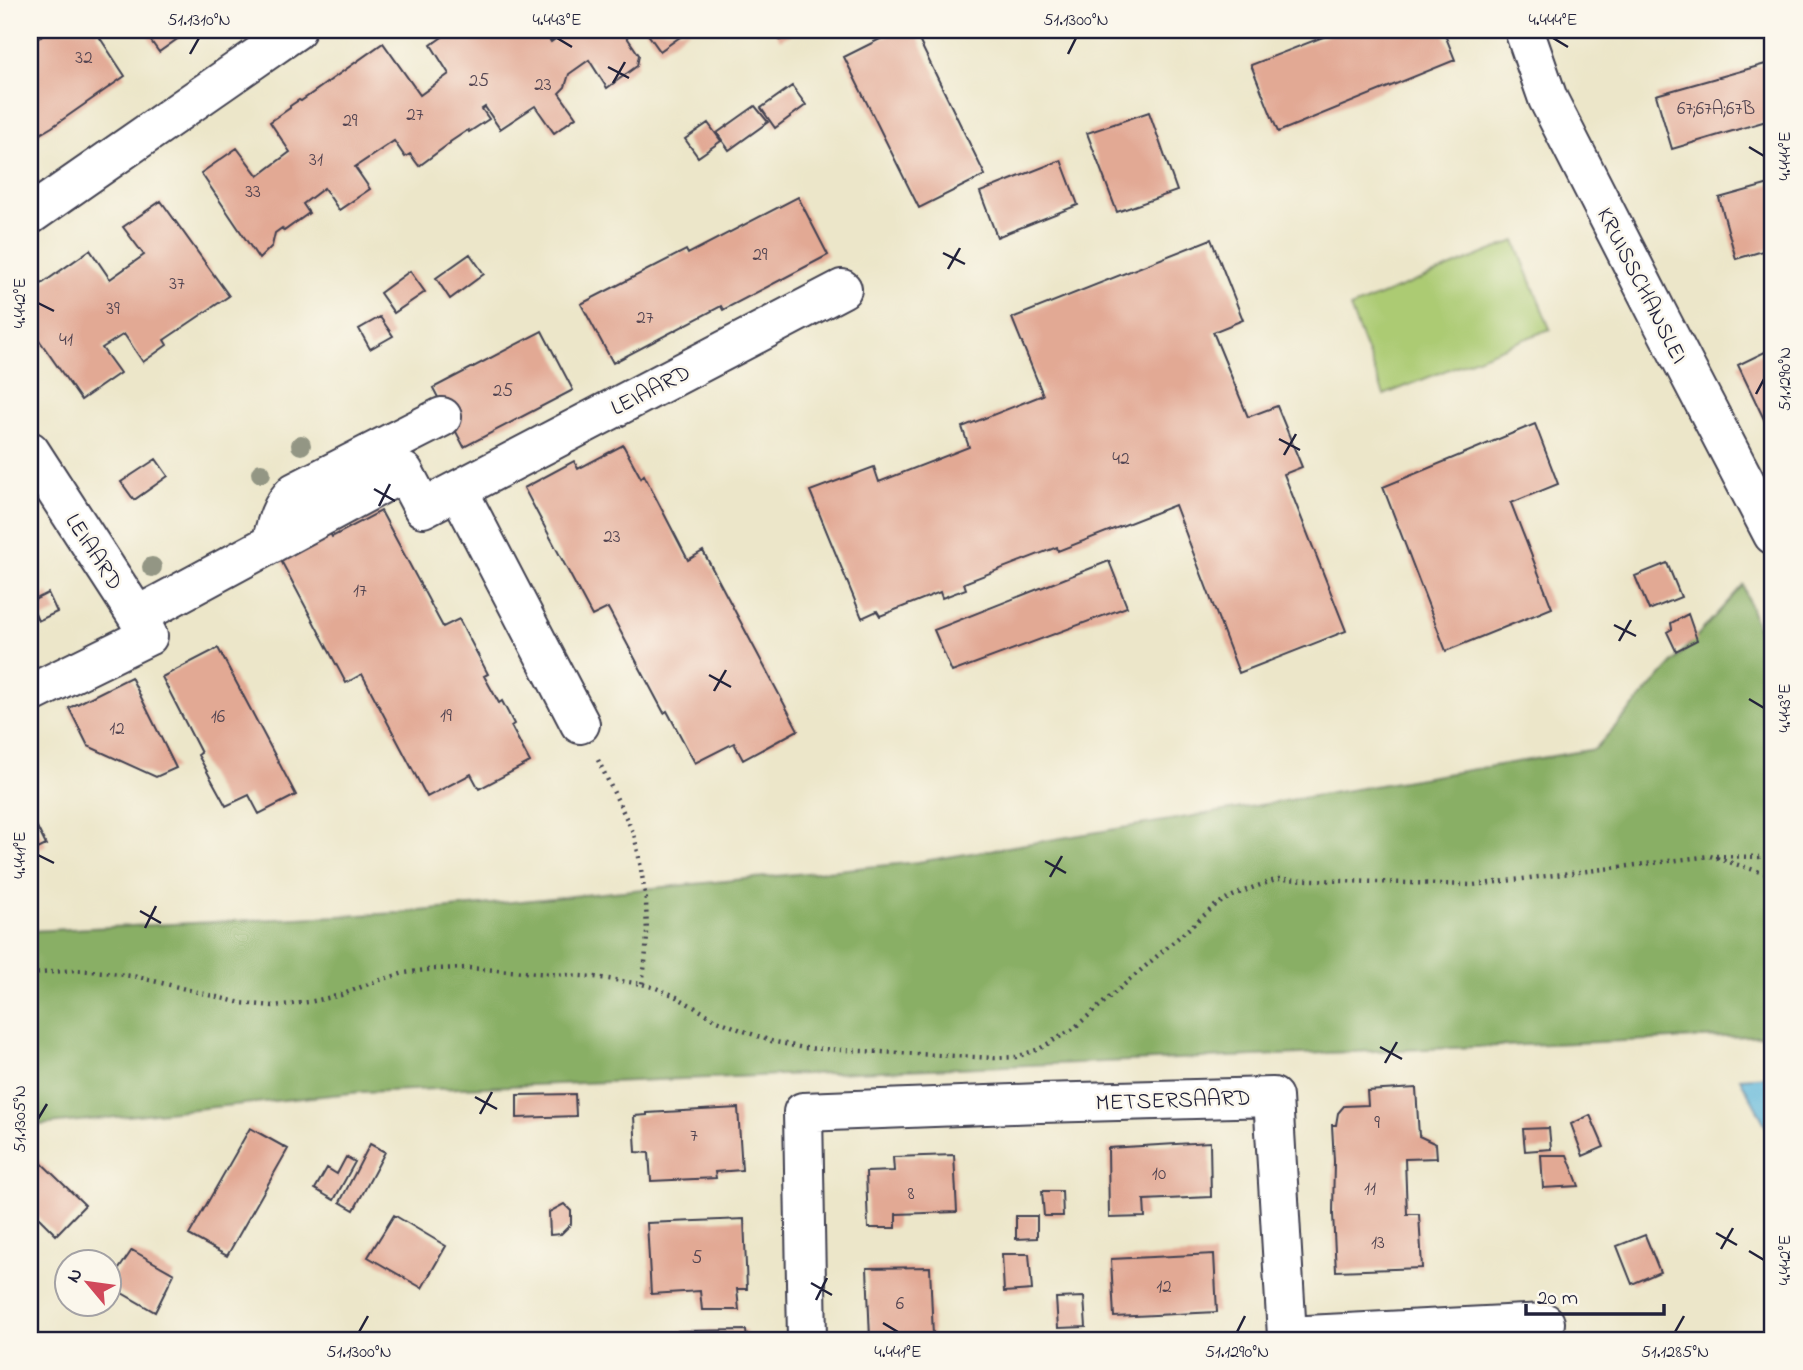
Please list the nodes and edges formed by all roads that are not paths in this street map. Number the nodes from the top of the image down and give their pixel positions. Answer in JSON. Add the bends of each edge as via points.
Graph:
{"nodes":[{"id":1,"x":296,"y":30,"type":"edge"},
{"id":2,"x":1524,"y":30,"type":"edge"},
{"id":3,"x":30,"y":215,"type":"edge"},
{"id":4,"x":842,"y":289,"type":"dead end"},
{"id":5,"x":442,"y":417,"type":"dead end"},
{"id":6,"x":30,"y":451,"type":"edge"},
{"id":7,"x":458,"y":489,"type":"junction"},
{"id":8,"x":1773,"y":535,"type":"edge"},
{"id":9,"x":271,"y":544,"type":"junction"},
{"id":10,"x":137,"y":616,"type":"junction"},
{"id":11,"x":30,"y":694,"type":"edge"},
{"id":12,"x":580,"y":724,"type":"road end"},
{"id":13,"x":1545,"y":1323,"type":"dead end"},
{"id":14,"x":807,"y":1340,"type":"edge"}],
"edges":[{"from":1,"to":3,"type":"street"},
{"from":2,"to":8,"type":"street","name":"KRUISSCHANSLEI","via":[[1548,99]]},
{"from":4,"to":7,"type":"street","name":"LEIAARD"},
{"from":5,"to":9,"type":"street","via":[[295,492],[278,518]]},
{"from":6,"to":10,"type":"street","name":"LEIAARD"},
{"from":7,"to":9,"type":"street","name":"LEIAARD","via":[[423,508],[404,472]]},
{"from":7,"to":12,"type":"street"},
{"from":9,"to":10,"type":"street","name":"LEIAARD"},
{"from":10,"to":11,"type":"street","via":[[148,636]]},
{"from":13,"to":14,"type":"street","name":"METSERSAARD","via":[[1287,1336],[1273,1097],[1054,1102],[803,1112]]}]}
